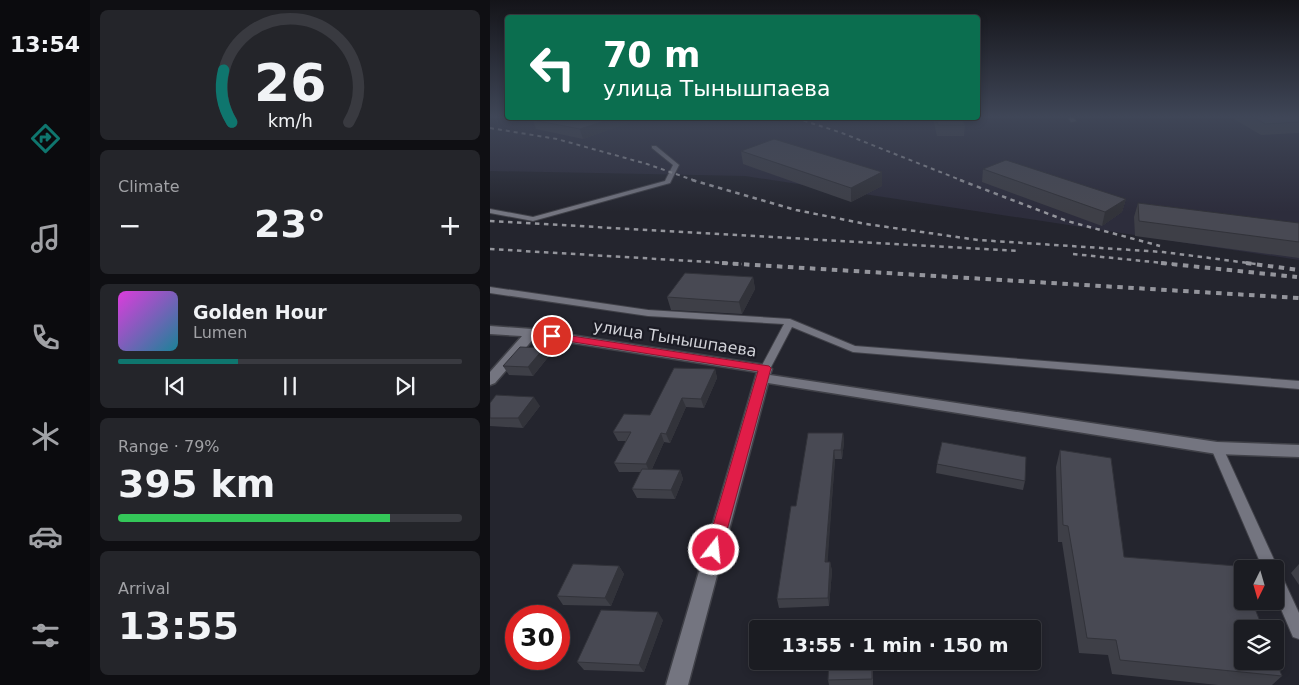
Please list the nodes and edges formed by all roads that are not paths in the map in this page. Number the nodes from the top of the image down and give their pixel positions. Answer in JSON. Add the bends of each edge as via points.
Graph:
{"nodes":[{"id":1,"x":655,"y":148,"type":"edge"},
{"id":2,"x":490,"y":211,"type":"edge"},
{"id":3,"x":490,"y":290,"type":"edge"},
{"id":4,"x":790,"y":322,"type":"junction"},
{"id":5,"x":490,"y":330,"type":"edge"},
{"id":6,"x":532,"y":333,"type":"junction"},
{"id":7,"x":764,"y":373,"type":"junction"},
{"id":8,"x":490,"y":380,"type":"edge"},
{"id":9,"x":1299,"y":385,"type":"edge"},
{"id":10,"x":1218,"y":448,"type":"junction"},
{"id":11,"x":1299,"y":451,"type":"edge"},
{"id":12,"x":1267,"y":560,"type":"edge"},
{"id":13,"x":1284,"y":597,"type":"edge"},
{"id":14,"x":1299,"y":631,"type":"edge"},
{"id":15,"x":677,"y":685,"type":"edge"}],
"edges":[{"from":1,"to":2,"type":"lane","via":[[676,165],[668,182],[533,219]]},
{"from":3,"to":4,"type":"lane","via":[[648,313]]},
{"from":4,"to":7,"type":"lane"},
{"from":4,"to":9,"type":"lane","via":[[853,348]]},
{"from":5,"to":6,"type":"street","name":"улица Тынышпаева"},
{"from":6,"to":7,"type":"street","name":"улица Тынышпаева"},
{"from":6,"to":8,"type":"street"},
{"from":7,"to":10,"type":"street","name":"улица Тынышпаева"},
{"from":7,"to":15,"type":"street"},
{"from":10,"to":11,"type":"street","name":"улица Тынышпаева"},
{"from":10,"to":12,"type":"lane"},
{"from":13,"to":14,"type":"lane"}]}
